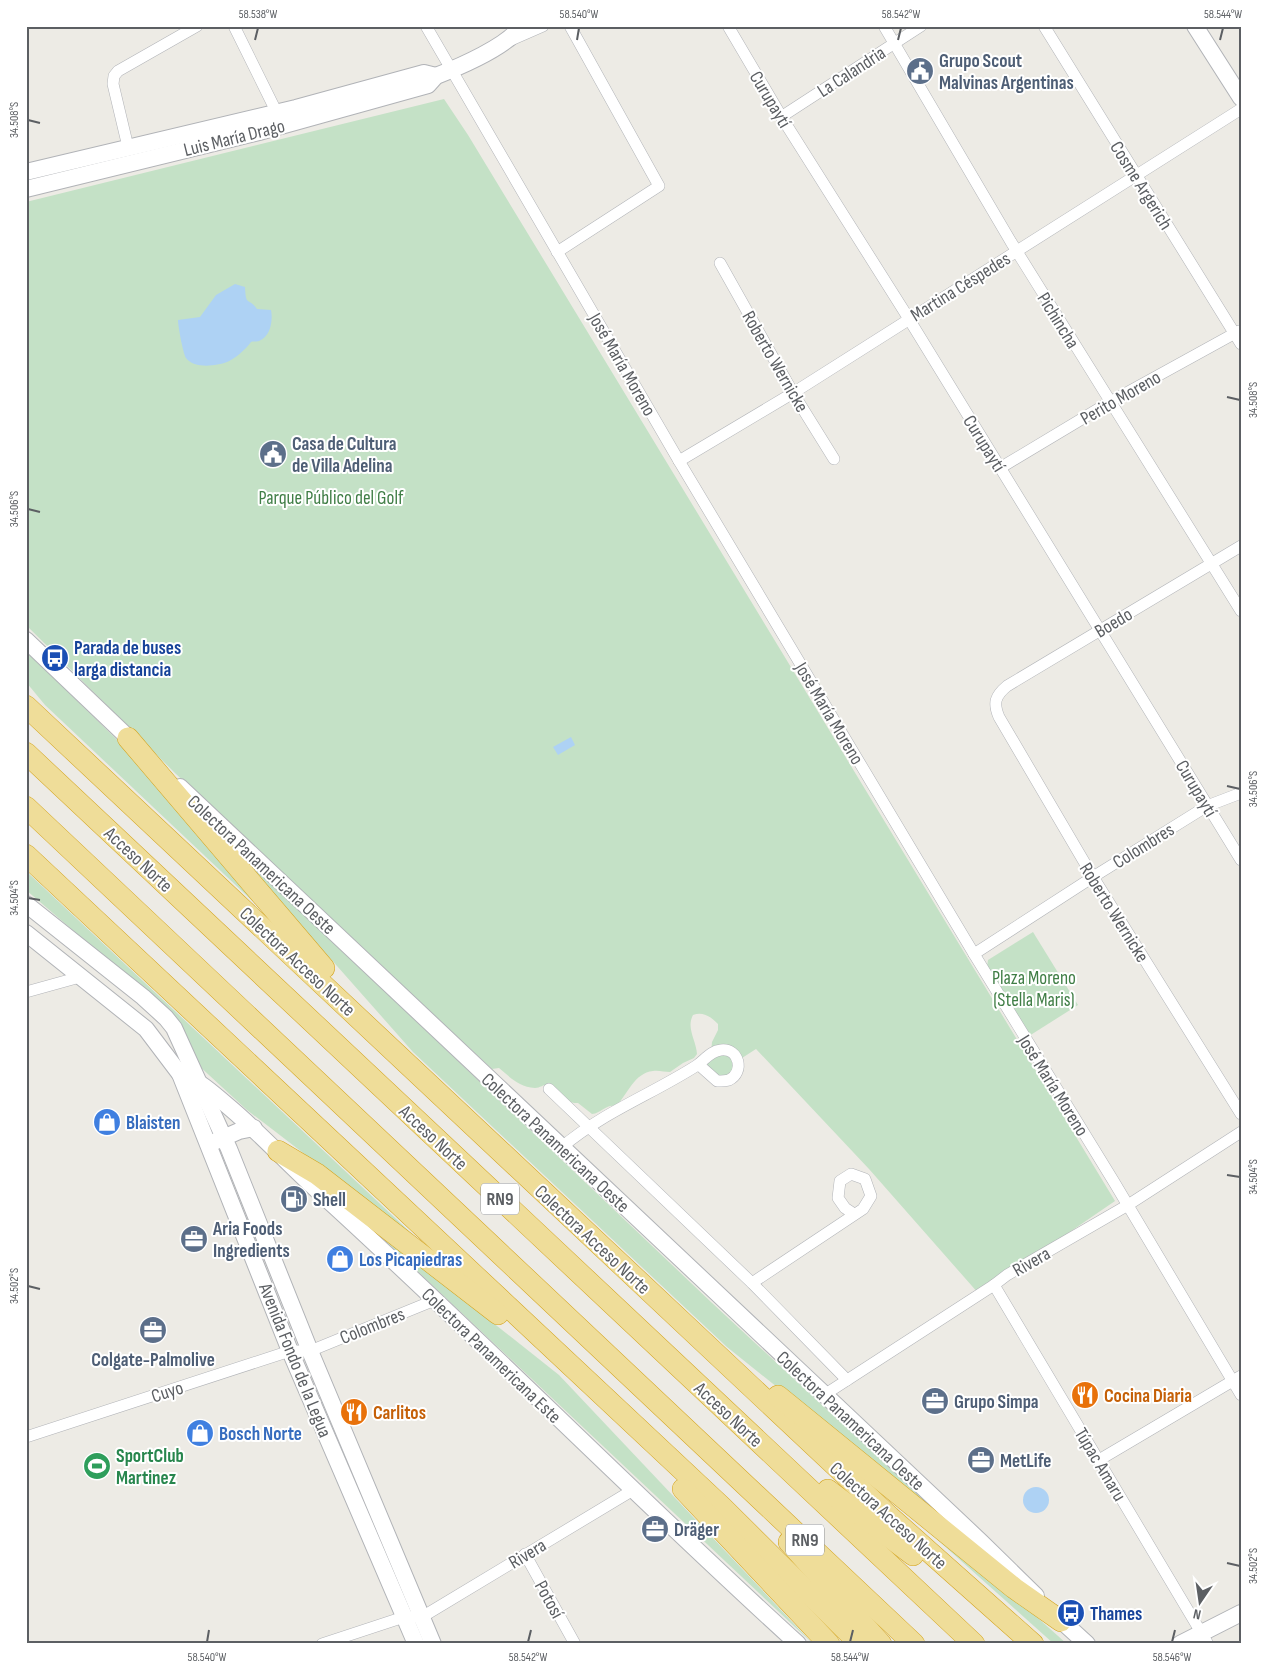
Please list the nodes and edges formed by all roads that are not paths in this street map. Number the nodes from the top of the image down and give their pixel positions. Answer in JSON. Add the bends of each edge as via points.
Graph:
{"nodes":[{"id":1,"x":197,"y":26,"type":"edge"},
{"id":2,"x":234,"y":26,"type":"edge"},
{"id":3,"x":426,"y":26,"type":"edge"},
{"id":4,"x":521,"y":26,"type":"edge"},
{"id":5,"x":543,"y":26,"type":"edge"},
{"id":6,"x":570,"y":26,"type":"edge"},
{"id":7,"x":728,"y":26,"type":"edge"},
{"id":8,"x":884,"y":26,"type":"edge"},
{"id":9,"x":921,"y":26,"type":"edge"},
{"id":10,"x":1044,"y":26,"type":"edge"},
{"id":11,"x":1195,"y":26,"type":"edge"},
{"id":12,"x":505,"y":43,"type":"junction"},
{"id":13,"x":894,"y":43,"type":"junction"},
{"id":14,"x":443,"y":73,"type":"junction"},
{"id":15,"x":1241,"y":98,"type":"edge"},
{"id":16,"x":1241,"y":110,"type":"edge"},
{"id":17,"x":277,"y":113,"type":"junction"},
{"id":18,"x":781,"y":117,"type":"junction"},
{"id":19,"x":128,"y":147,"type":"junction"},
{"id":20,"x":26,"y":172,"type":"edge"},
{"id":21,"x":1136,"y":176,"type":"junction"},
{"id":22,"x":26,"y":189,"type":"edge"},
{"id":23,"x":1016,"y":251,"type":"junction"},
{"id":24,"x":557,"y":252,"type":"junction"},
{"id":25,"x":720,"y":263,"type":"dead end"},
{"id":26,"x":908,"y":319,"type":"junction"},
{"id":27,"x":1238,"y":332,"type":"edge"},
{"id":28,"x":1241,"y":344,"type":"edge"},
{"id":29,"x":793,"y":393,"type":"junction"},
{"id":30,"x":1110,"y":402,"type":"junction"},
{"id":31,"x":834,"y":458,"type":"dead end"},
{"id":32,"x":679,"y":462,"type":"junction"},
{"id":33,"x":1000,"y":468,"type":"junction"},
{"id":34,"x":1241,"y":546,"type":"edge"},
{"id":35,"x":1210,"y":562,"type":"junction"},
{"id":36,"x":1241,"y":611,"type":"edge"},
{"id":37,"x":1100,"y":630,"type":"junction"},
{"id":38,"x":26,"y":640,"type":"edge"},
{"id":39,"x":26,"y":706,"type":"edge"},
{"id":40,"x":994,"y":707,"type":"joint"},
{"id":41,"x":128,"y":738,"type":"junction"},
{"id":42,"x":26,"y":753,"type":"edge"},
{"id":43,"x":1241,"y":793,"type":"edge"},
{"id":44,"x":1208,"y":806,"type":"junction"},
{"id":45,"x":26,"y":807,"type":"edge"},
{"id":46,"x":26,"y":855,"type":"edge"},
{"id":47,"x":1241,"y":860,"type":"edge"},
{"id":48,"x":1093,"y":876,"type":"junction"},
{"id":49,"x":26,"y":904,"type":"edge"},
{"id":50,"x":26,"y":933,"type":"edge"},
{"id":51,"x":974,"y":954,"type":"junction"},
{"id":52,"x":80,"y":977,"type":"junction"},
{"id":53,"x":26,"y":992,"type":"edge"},
{"id":54,"x":698,"y":1065,"type":"dead end"},
{"id":55,"x":416,"y":1071,"type":"junction"},
{"id":56,"x":180,"y":1074,"type":"junction"},
{"id":57,"x":198,"y":1080,"type":"junction"},
{"id":58,"x":549,"y":1089,"type":"dead end"},
{"id":59,"x":1241,"y":1114,"type":"edge"},
{"id":60,"x":588,"y":1126,"type":"junction"},
{"id":61,"x":254,"y":1128,"type":"junction"},
{"id":62,"x":1241,"y":1132,"type":"edge"},
{"id":63,"x":216,"y":1140,"type":"junction"},
{"id":64,"x":562,"y":1147,"type":"junction"},
{"id":65,"x":278,"y":1151,"type":"junction"},
{"id":66,"x":1128,"y":1204,"type":"junction"},
{"id":67,"x":854,"y":1214,"type":"dead end"},
{"id":68,"x":752,"y":1283,"type":"junction"},
{"id":69,"x":994,"y":1285,"type":"junction"},
{"id":70,"x":435,"y":1300,"type":"junction"},
{"id":71,"x":672,"y":1312,"type":"junction"},
{"id":72,"x":290,"y":1351,"type":"junction"},
{"id":73,"x":310,"y":1351,"type":"junction"},
{"id":74,"x":1237,"y":1379,"type":"edge"},
{"id":75,"x":847,"y":1380,"type":"junction"},
{"id":76,"x":591,"y":1385,"type":"junction"},
{"id":77,"x":824,"y":1395,"type":"junction"},
{"id":78,"x":1241,"y":1395,"type":"edge"},
{"id":79,"x":736,"y":1420,"type":"junction"},
{"id":80,"x":26,"y":1437,"type":"edge"},
{"id":81,"x":696,"y":1437,"type":"junction"},
{"id":82,"x":1099,"y":1460,"type":"junction"},
{"id":83,"x":633,"y":1490,"type":"junction"},
{"id":84,"x":525,"y":1554,"type":"junction"},
{"id":85,"x":1241,"y":1613,"type":"edge"},
{"id":86,"x":404,"y":1617,"type":"junction"},
{"id":87,"x":422,"y":1617,"type":"junction"},
{"id":88,"x":1060,"y":1620,"type":"junction"},
{"id":89,"x":1205,"y":1639,"type":"edge"},
{"id":90,"x":322,"y":1644,"type":"edge"},
{"id":91,"x":416,"y":1644,"type":"edge"},
{"id":92,"x":433,"y":1644,"type":"edge"},
{"id":93,"x":575,"y":1644,"type":"edge"},
{"id":94,"x":797,"y":1644,"type":"edge"},
{"id":95,"x":829,"y":1644,"type":"edge"},
{"id":96,"x":860,"y":1644,"type":"edge"},
{"id":97,"x":881,"y":1644,"type":"edge"},
{"id":98,"x":914,"y":1644,"type":"edge"},
{"id":99,"x":974,"y":1644,"type":"edge"},
{"id":100,"x":1015,"y":1644,"type":"edge"},
{"id":101,"x":1033,"y":1644,"type":"edge"},
{"id":102,"x":1087,"y":1644,"type":"edge"},
{"id":103,"x":1180,"y":1644,"type":"edge"}],
"edges":[{"from":1,"to":19,"type":"street","via":[[114,76],[113,84]]},
{"from":2,"to":17,"type":"street"},
{"from":3,"to":14,"type":"street","name":"José María Moreno"},
{"from":4,"to":12,"type":"main road"},
{"from":5,"to":12,"type":"street","name":"Luis María Drago"},
{"from":6,"to":24,"type":"street","via":[[660,186]]},
{"from":7,"to":18,"type":"street","name":"Curupaytí"},
{"from":8,"to":13,"type":"street","name":"Pichincha"},
{"from":9,"to":13,"type":"street","name":"La Calandria"},
{"from":10,"to":21,"type":"street","name":"Cosme Argerich"},
{"from":11,"to":15,"type":"main road"},
{"from":12,"to":14,"type":"main road","name":"Luis María Drago"},
{"from":13,"to":18,"type":"street","name":"La Calandria"},
{"from":13,"to":23,"type":"street","name":"Pichincha"},
{"from":14,"to":17,"type":"main road","name":"Luis María Drago","via":[[424,72]]},
{"from":14,"to":22,"type":"main road","name":"Luis María Drago","via":[[428,85],[259,132]]},
{"from":14,"to":24,"type":"street","name":"José María Moreno"},
{"from":16,"to":21,"type":"street","name":"Martina Céspedes"},
{"from":17,"to":19,"type":"main road","name":"Luis María Drago"},
{"from":18,"to":26,"type":"street","name":"Curupaytí"},
{"from":19,"to":20,"type":"main road","name":"Luis María Drago"},
{"from":21,"to":23,"type":"street","name":"Martina Céspedes"},
{"from":21,"to":27,"type":"street","name":"Cosme Argerich"},
{"from":23,"to":26,"type":"street","name":"Martina Céspedes"},
{"from":23,"to":30,"type":"street","name":"Pichincha"},
{"from":24,"to":32,"type":"street","name":"José María Moreno"},
{"from":25,"to":29,"type":"street","name":"Roberto Wernicke"},
{"from":26,"to":29,"type":"street","name":"Martina Céspedes"},
{"from":26,"to":33,"type":"street","name":"Curupaytí"},
{"from":27,"to":28,"type":"street","name":"Cosme Argerich"},
{"from":27,"to":30,"type":"street","name":"Perito Moreno"},
{"from":29,"to":31,"type":"street","name":"Roberto Wernicke"},
{"from":29,"to":32,"type":"street","name":"Martina Céspedes"},
{"from":30,"to":33,"type":"street","name":"Perito Moreno"},
{"from":30,"to":35,"type":"street","name":"Pichincha"},
{"from":32,"to":51,"type":"street","name":"José María Moreno"},
{"from":33,"to":37,"type":"street","name":"Curupaytí"},
{"from":34,"to":35,"type":"street","name":"Boedo"},
{"from":35,"to":36,"type":"street","name":"Pichincha"},
{"from":35,"to":37,"type":"street","name":"Boedo"},
{"from":37,"to":40,"type":"street","name":"Boedo","via":[[1007,686],[999,692]]},
{"from":37,"to":44,"type":"street","name":"Curupaytí"},
{"from":38,"to":41,"type":"main road","name":"Colectora Panamericana Oeste"},
{"from":39,"to":55,"type":"highway","name":"Colectora Acceso Norte"},
{"from":40,"to":48,"type":"street","name":"Roberto Wernicke"},
{"from":41,"to":55,"type":"highway","via":[[281,920]]},
{"from":41,"to":64,"type":"main road","name":"Colectora Panamericana Oeste"},
{"from":42,"to":79,"type":"highway","name":"Acceso Norte","number":"RN9"},
{"from":43,"to":44,"type":"street","name":"Colombres"},
{"from":44,"to":47,"type":"street","name":"Curupaytí"},
{"from":44,"to":48,"type":"street","name":"Colombres"},
{"from":45,"to":81,"type":"highway","name":"Acceso Norte","number":"RN9"},
{"from":46,"to":76,"type":"highway"},
{"from":48,"to":51,"type":"street","name":"Colombres"},
{"from":48,"to":59,"type":"street","name":"Roberto Wernicke"},
{"from":49,"to":57,"type":"main road","name":"Avenida Fondo de la Legua","via":[[166,1018],[174,1028]]},
{"from":50,"to":52,"type":"main road","name":"Avenida Fondo de la Legua"},
{"from":51,"to":66,"type":"street","name":"José María Moreno"},
{"from":52,"to":53,"type":"street"},
{"from":52,"to":56,"type":"main road","name":"Avenida Fondo de la Legua","via":[[146,1028]]},
{"from":54,"to":60,"type":"street"},
{"from":55,"to":71,"type":"highway","name":"Colectora Acceso Norte"},
{"from":56,"to":57,"type":"main road","name":"Colectora Panamericana Este"},
{"from":56,"to":63,"type":"main road","name":"Avenida Fondo de la Legua"},
{"from":57,"to":61,"type":"main road","name":"Colectora Panamericana Este"},
{"from":57,"to":63,"type":"main road","name":"Avenida Fondo de la Legua"},
{"from":58,"to":60,"type":"street"},
{"from":60,"to":64,"type":"street"},
{"from":60,"to":68,"type":"street"},
{"from":61,"to":63,"type":"main road"},
{"from":61,"to":65,"type":"main road","name":"Colectora Panamericana Este"},
{"from":62,"to":66,"type":"street","name":"Rivera"},
{"from":63,"to":72,"type":"main road","name":"Avenida Fondo de la Legua"},
{"from":63,"to":73,"type":"main road","name":"Avenida Fondo de la Legua"},
{"from":64,"to":77,"type":"main road","name":"Colectora Panamericana Oeste"},
{"from":65,"to":70,"type":"main road","name":"Colectora Panamericana Este"},
{"from":65,"to":76,"type":"highway","via":[[317,1174]]},
{"from":66,"to":69,"type":"street","name":"Rivera"},
{"from":66,"to":74,"type":"street","name":"José María Moreno"},
{"from":67,"to":68,"type":"street"},
{"from":68,"to":75,"type":"street"},
{"from":69,"to":75,"type":"street","name":"Rivera"},
{"from":69,"to":82,"type":"street","name":"Túpac Amaru"},
{"from":70,"to":73,"type":"street","name":"Colombres"},
{"from":70,"to":83,"type":"main road","name":"Colectora Panamericana Este"},
{"from":71,"to":88,"type":"highway","via":[[1014,1588]]},
{"from":71,"to":101,"type":"highway","name":"Colectora Acceso Norte","via":[[890,1517]]},
{"from":72,"to":73,"type":"street","name":"Cuyo"},
{"from":72,"to":80,"type":"street","name":"Cuyo"},
{"from":72,"to":86,"type":"main road","name":"Avenida Fondo de la Legua"},
{"from":73,"to":87,"type":"main road","name":"Avenida Fondo de la Legua"},
{"from":74,"to":78,"type":"street","name":"José María Moreno"},
{"from":74,"to":82,"type":"street"},
{"from":75,"to":77,"type":"street","name":"Rivera"},
{"from":76,"to":95,"type":"highway","via":[[650,1455]]},
{"from":76,"to":96,"type":"highway","via":[[723,1508]]},
{"from":77,"to":88,"type":"main road","name":"Colectora Panamericana Oeste"},
{"from":79,"to":99,"type":"highway","name":"Acceso Norte","number":"RN9"},
{"from":79,"to":100,"type":"highway","via":[[905,1548]]},
{"from":81,"to":97,"type":"highway"},
{"from":81,"to":98,"type":"highway","name":"Acceso Norte","number":"RN9"},
{"from":82,"to":89,"type":"street","name":"Túpac Amaru"},
{"from":83,"to":84,"type":"street","name":"Rivera"},
{"from":83,"to":94,"type":"main road","name":"Colectora Panamericana Este"},
{"from":84,"to":87,"type":"street","name":"Rivera"},
{"from":84,"to":93,"type":"street","name":"Potosí"},
{"from":85,"to":89,"type":"main road"},
{"from":86,"to":87,"type":"street"},
{"from":86,"to":90,"type":"street"},
{"from":86,"to":91,"type":"main road","name":"Avenida Fondo de la Legua"},
{"from":87,"to":92,"type":"main road","name":"Avenida Fondo de la Legua"},
{"from":88,"to":102,"type":"main road","name":"Colectora Panamericana Oeste"},
{"from":89,"to":103,"type":"main road"}]}
